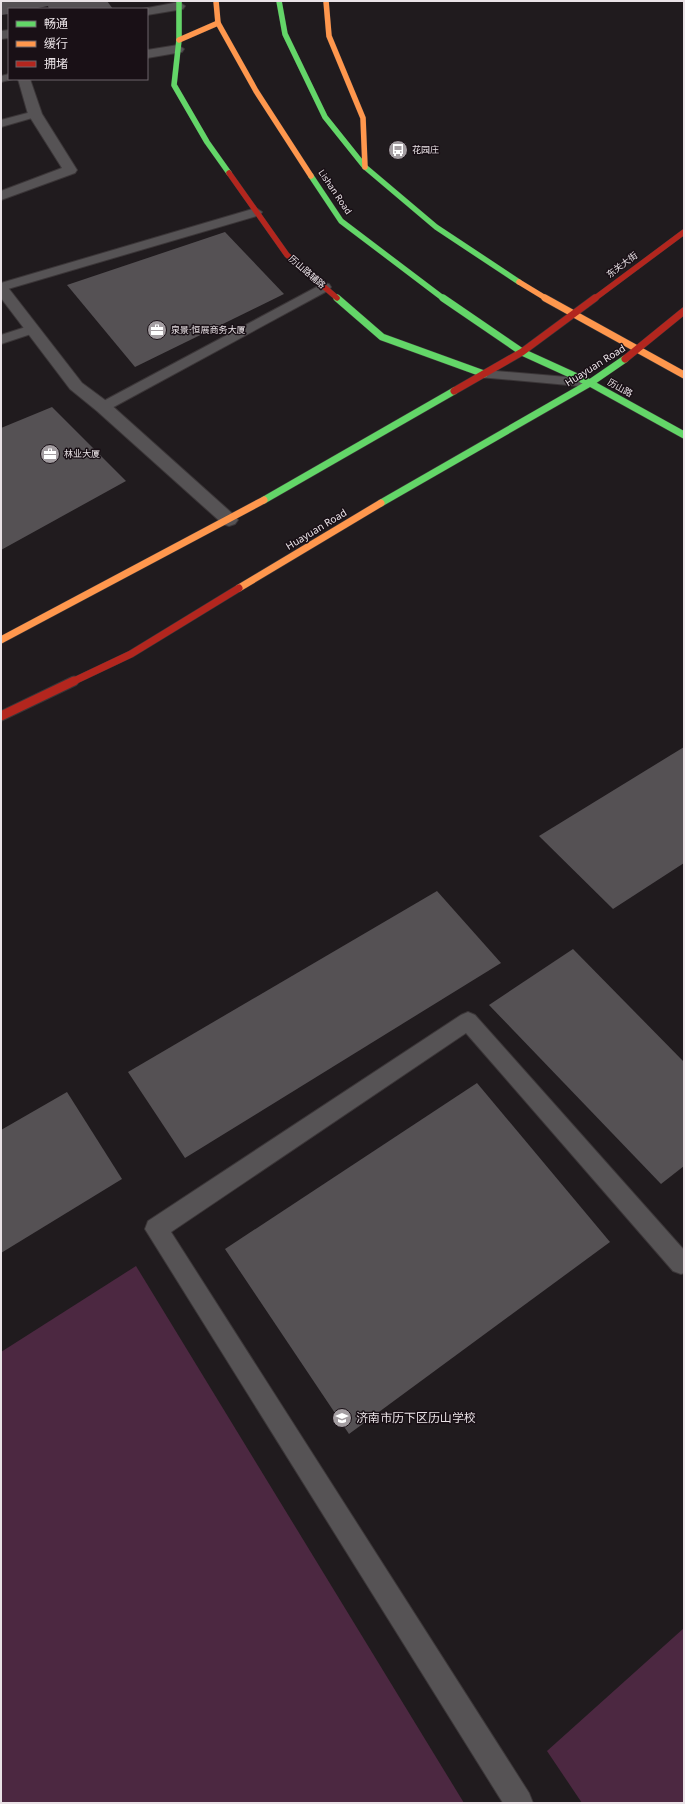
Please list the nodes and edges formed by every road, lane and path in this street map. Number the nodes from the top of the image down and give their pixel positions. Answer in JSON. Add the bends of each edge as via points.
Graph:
{"nodes":[{"id":1,"x":216,"y":1,"type":"edge"},
{"id":2,"x":279,"y":1,"type":"edge"},
{"id":3,"x":326,"y":1,"type":"edge"},
{"id":4,"x":179,"y":3,"type":"edge"},
{"id":5,"x":148,"y":11,"type":"edge"},
{"id":6,"x":218,"y":23,"type":"junction"},
{"id":7,"x":179,"y":44,"type":"junction"},
{"id":8,"x":148,"y":54,"type":"edge"},
{"id":9,"x":24,"y":80,"type":"edge"},
{"id":10,"x":35,"y":114,"type":"junction"},
{"id":11,"x":1,"y":124,"type":"edge"},
{"id":12,"x":365,"y":167,"type":"junction"},
{"id":13,"x":1,"y":196,"type":"edge"},
{"id":14,"x":256,"y":212,"type":"junction"},
{"id":15,"x":684,"y":232,"type":"edge"},
{"id":16,"x":1,"y":287,"type":"edge"},
{"id":17,"x":324,"y":287,"type":"junction"},
{"id":18,"x":684,"y":311,"type":"edge"},
{"id":19,"x":571,"y":314,"type":"junction"},
{"id":20,"x":32,"y":329,"type":"junction"},
{"id":21,"x":1,"y":340,"type":"edge"},
{"id":22,"x":637,"y":351,"type":"junction"},
{"id":23,"x":522,"y":352,"type":"junction"},
{"id":24,"x":484,"y":374,"type":"junction"},
{"id":25,"x":684,"y":375,"type":"edge"},
{"id":26,"x":590,"y":383,"type":"junction"},
{"id":27,"x":103,"y":407,"type":"junction"},
{"id":28,"x":684,"y":435,"type":"edge"},
{"id":29,"x":229,"y":520,"type":"junction"},
{"id":30,"x":1,"y":640,"type":"edge"},
{"id":31,"x":1,"y":716,"type":"edge"},
{"id":32,"x":684,"y":1260,"type":"edge"},
{"id":33,"x":519,"y":1803,"type":"edge"}],
"edges":[{"from":1,"to":6,"type":"main road","name":"Lishan Road"},
{"from":2,"to":12,"type":"main road","via":[[286,34],[325,117]]},
{"from":3,"to":12,"type":"main road","via":[[329,36],[363,118]]},
{"from":4,"to":5,"type":"street"},
{"from":4,"to":7,"type":"main road","name":"历山路辅路"},
{"from":6,"to":7,"type":"main road"},
{"from":6,"to":23,"type":"main road","name":"Lishan Road","via":[[256,91],[341,221],[425,286]]},
{"from":7,"to":8,"type":"street"},
{"from":7,"to":14,"type":"main road","name":"历山路辅路","via":[[174,85],[207,142]]},
{"from":9,"to":10,"type":"street"},
{"from":10,"to":11,"type":"lane"},
{"from":10,"to":13,"type":"street","via":[[70,170]]},
{"from":12,"to":19,"type":"main road","via":[[436,227]]},
{"from":14,"to":16,"type":"lane"},
{"from":14,"to":17,"type":"main road","name":"历山路辅路","via":[[287,255]]},
{"from":15,"to":19,"type":"main road","name":"东关大街"},
{"from":16,"to":20,"type":"street"},
{"from":17,"to":24,"type":"main road","name":"历山路辅路","via":[[382,336]]},
{"from":17,"to":27,"type":"lane"},
{"from":18,"to":22,"type":"main road"},
{"from":19,"to":22,"type":"main road"},
{"from":19,"to":23,"type":"main road"},
{"from":20,"to":21,"type":"lane"},
{"from":20,"to":27,"type":"street","via":[[76,386]]},
{"from":22,"to":25,"type":"main road"},
{"from":22,"to":26,"type":"main road","name":"Huayuan Road"},
{"from":23,"to":24,"type":"main road"},
{"from":23,"to":26,"type":"main road","name":"历山路"},
{"from":24,"to":26,"type":"lane","name":"历山路辅路"},
{"from":24,"to":29,"type":"main road"},
{"from":26,"to":28,"type":"main road","name":"历山路"},
{"from":26,"to":31,"type":"main road","name":"Huayuan Road","via":[[314,542],[131,654]]},
{"from":27,"to":29,"type":"street"},
{"from":29,"to":30,"type":"main road"},
{"from":32,"to":33,"type":"lane","via":[[681,1262],[468,1021],[156,1229]]}]}
